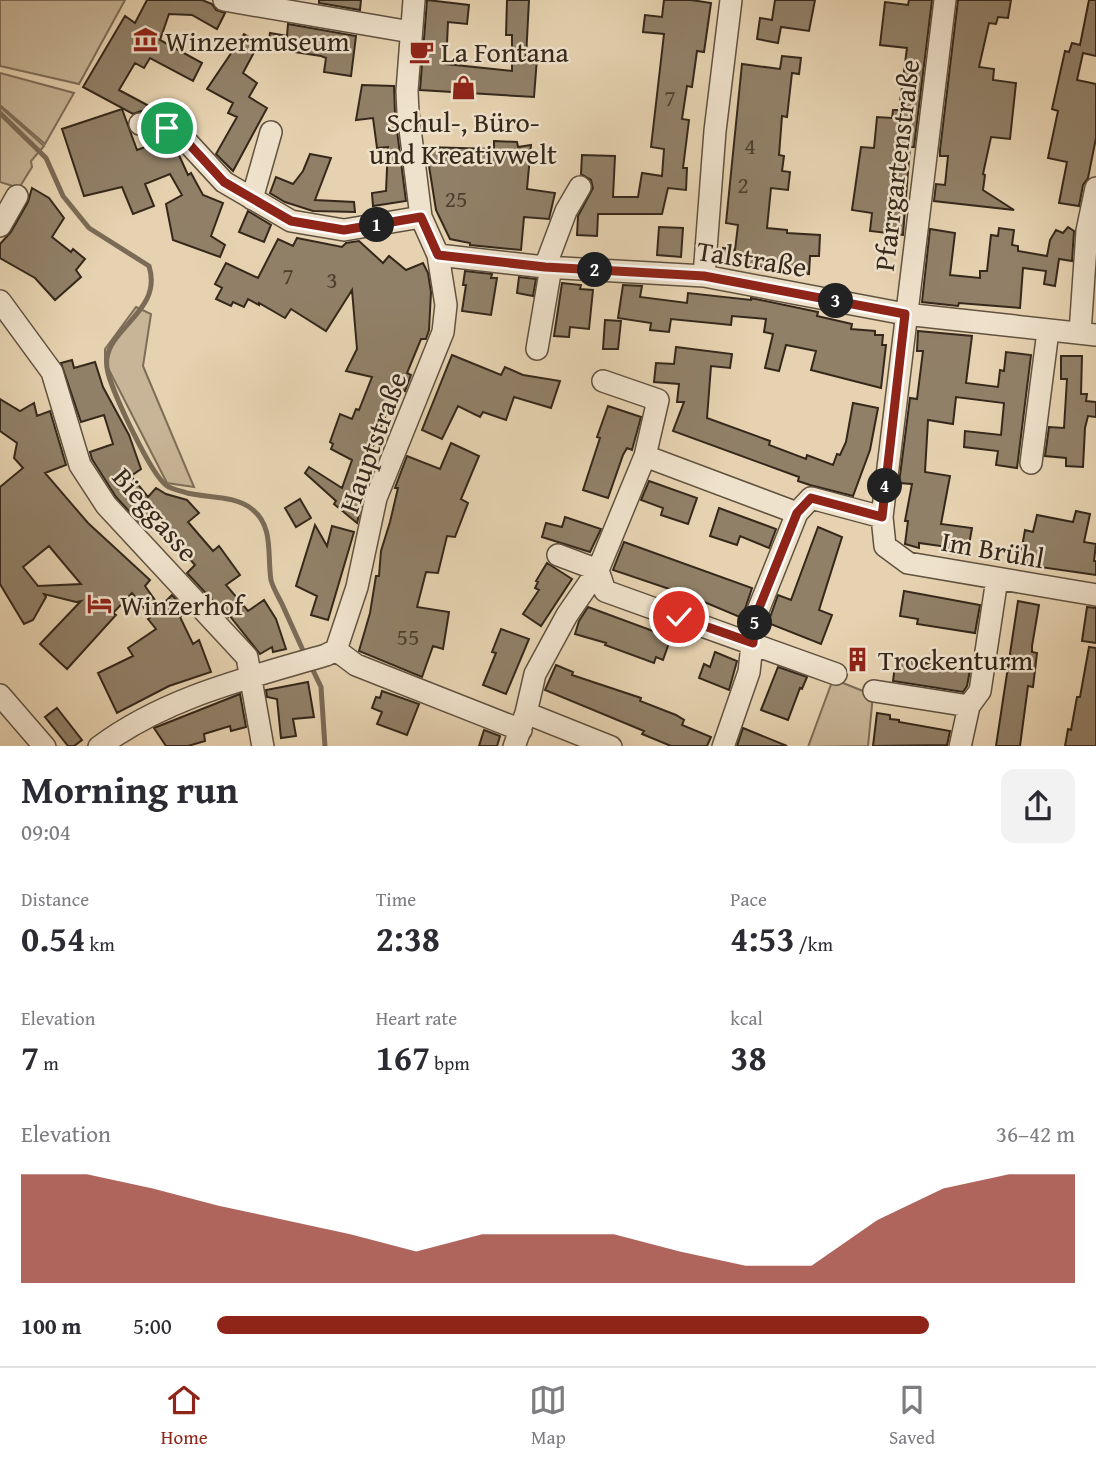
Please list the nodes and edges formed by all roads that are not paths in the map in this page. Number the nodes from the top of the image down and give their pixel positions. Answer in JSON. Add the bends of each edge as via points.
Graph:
{"nodes":[{"id":1,"x":224,"y":0,"type":"edge"},
{"id":2,"x":414,"y":0,"type":"edge"},
{"id":3,"x":731,"y":0,"type":"edge"},
{"id":4,"x":945,"y":0,"type":"edge"},
{"id":5,"x":411,"y":32,"type":"junction"},
{"id":6,"x":140,"y":124,"type":"dead end"},
{"id":7,"x":271,"y":132,"type":"dead end"},
{"id":8,"x":580,"y":187,"type":"dead end"},
{"id":9,"x":1096,"y":188,"type":"edge"},
{"id":10,"x":17,"y":196,"type":"dead end"},
{"id":11,"x":252,"y":199,"type":"junction"},
{"id":12,"x":421,"y":217,"type":"junction"},
{"id":13,"x":0,"y":226,"type":"edge"},
{"id":14,"x":438,"y":255,"type":"junction"},
{"id":15,"x":548,"y":267,"type":"junction"},
{"id":16,"x":704,"y":276,"type":"junction"},
{"id":17,"x":0,"y":301,"type":"edge"},
{"id":18,"x":905,"y":314,"type":"junction"},
{"id":19,"x":1048,"y":331,"type":"junction"},
{"id":20,"x":1088,"y":334,"type":"edge"},
{"id":21,"x":537,"y":349,"type":"dead end"},
{"id":22,"x":603,"y":382,"type":"dead end"},
{"id":23,"x":645,"y":456,"type":"junction"},
{"id":24,"x":1031,"y":463,"type":"dead end"},
{"id":25,"x":797,"y":513,"type":"junction"},
{"id":26,"x":882,"y":517,"type":"junction"},
{"id":27,"x":885,"y":546,"type":"joint"},
{"id":28,"x":558,"y":555,"type":"dead end"},
{"id":29,"x":598,"y":570,"type":"junction"},
{"id":30,"x":997,"y":579,"type":"junction"},
{"id":31,"x":1096,"y":595,"type":"edge"},
{"id":32,"x":753,"y":643,"type":"junction"},
{"id":33,"x":331,"y":652,"type":"junction"},
{"id":34,"x":836,"y":674,"type":"dead end"},
{"id":35,"x":251,"y":676,"type":"junction"},
{"id":36,"x":874,"y":691,"type":"dead end"},
{"id":37,"x":0,"y":695,"type":"edge"},
{"id":38,"x":969,"y":706,"type":"junction"},
{"id":39,"x":520,"y":730,"type":"edge"},
{"id":40,"x":44,"y":746,"type":"edge"},
{"id":41,"x":100,"y":746,"type":"edge"},
{"id":42,"x":263,"y":746,"type":"edge"},
{"id":43,"x":606,"y":746,"type":"edge"},
{"id":44,"x":723,"y":746,"type":"edge"},
{"id":45,"x":960,"y":746,"type":"edge"}],
"edges":[{"from":1,"to":5,"type":"street"},
{"from":2,"to":5,"type":"street","name":"Hauptstraße"},
{"from":3,"to":16,"type":"street"},
{"from":4,"to":18,"type":"street","name":"Pfarrgartenstraße"},
{"from":5,"to":12,"type":"street","name":"Hauptstraße","via":[[408,113]]},
{"from":6,"to":11,"type":"street","via":[[167,128],[189,144],[224,182]]},
{"from":7,"to":11,"type":"street"},
{"from":8,"to":15,"type":"street","via":[[566,211]]},
{"from":9,"to":20,"type":"street","via":[[1087,231]]},
{"from":10,"to":13,"type":"street"},
{"from":11,"to":12,"type":"street","via":[[291,221],[344,230]]},
{"from":12,"to":14,"type":"street","name":"Hauptstraße"},
{"from":14,"to":15,"type":"street","name":"Talstraße"},
{"from":14,"to":33,"type":"street","name":"Hauptstraße","via":[[446,305],[443,332],[376,498],[357,587]]},
{"from":15,"to":16,"type":"street","name":"Talstraße"},
{"from":15,"to":21,"type":"street"},
{"from":16,"to":18,"type":"street","name":"Talstraße"},
{"from":17,"to":35,"type":"street","name":"Bieggasse","via":[[52,372],[80,465],[106,505],[247,657]]},
{"from":18,"to":19,"type":"street","name":"Talstraße"},
{"from":18,"to":26,"type":"street","name":"Pfarrgartenstraße"},
{"from":19,"to":20,"type":"street","name":"Talstraße"},
{"from":19,"to":24,"type":"street"},
{"from":22,"to":23,"type":"street","via":[[658,400]]},
{"from":23,"to":25,"type":"street"},
{"from":23,"to":29,"type":"street"},
{"from":25,"to":26,"type":"street","via":[[811,498]]},
{"from":25,"to":32,"type":"street","via":[[755,618]]},
{"from":26,"to":27,"type":"street","name":"Pfarrgartenstraße"},
{"from":27,"to":30,"type":"street","name":"Im Brühl","via":[[908,563]]},
{"from":28,"to":29,"type":"street"},
{"from":29,"to":32,"type":"street","via":[[605,591]]},
{"from":29,"to":39,"type":"street","via":[[535,674]]},
{"from":30,"to":31,"type":"street","name":"Im Brühl"},
{"from":30,"to":38,"type":"street","via":[[980,691]]},
{"from":32,"to":34,"type":"street"},
{"from":32,"to":44,"type":"street","via":[[749,672]]},
{"from":33,"to":35,"type":"street"},
{"from":33,"to":39,"type":"street"},
{"from":35,"to":41,"type":"street","via":[[164,708]]},
{"from":35,"to":42,"type":"street","name":"Bieggasse"},
{"from":36,"to":38,"type":"street"},
{"from":37,"to":40,"type":"street"},
{"from":38,"to":45,"type":"street"},
{"from":39,"to":43,"type":"street"}]}
